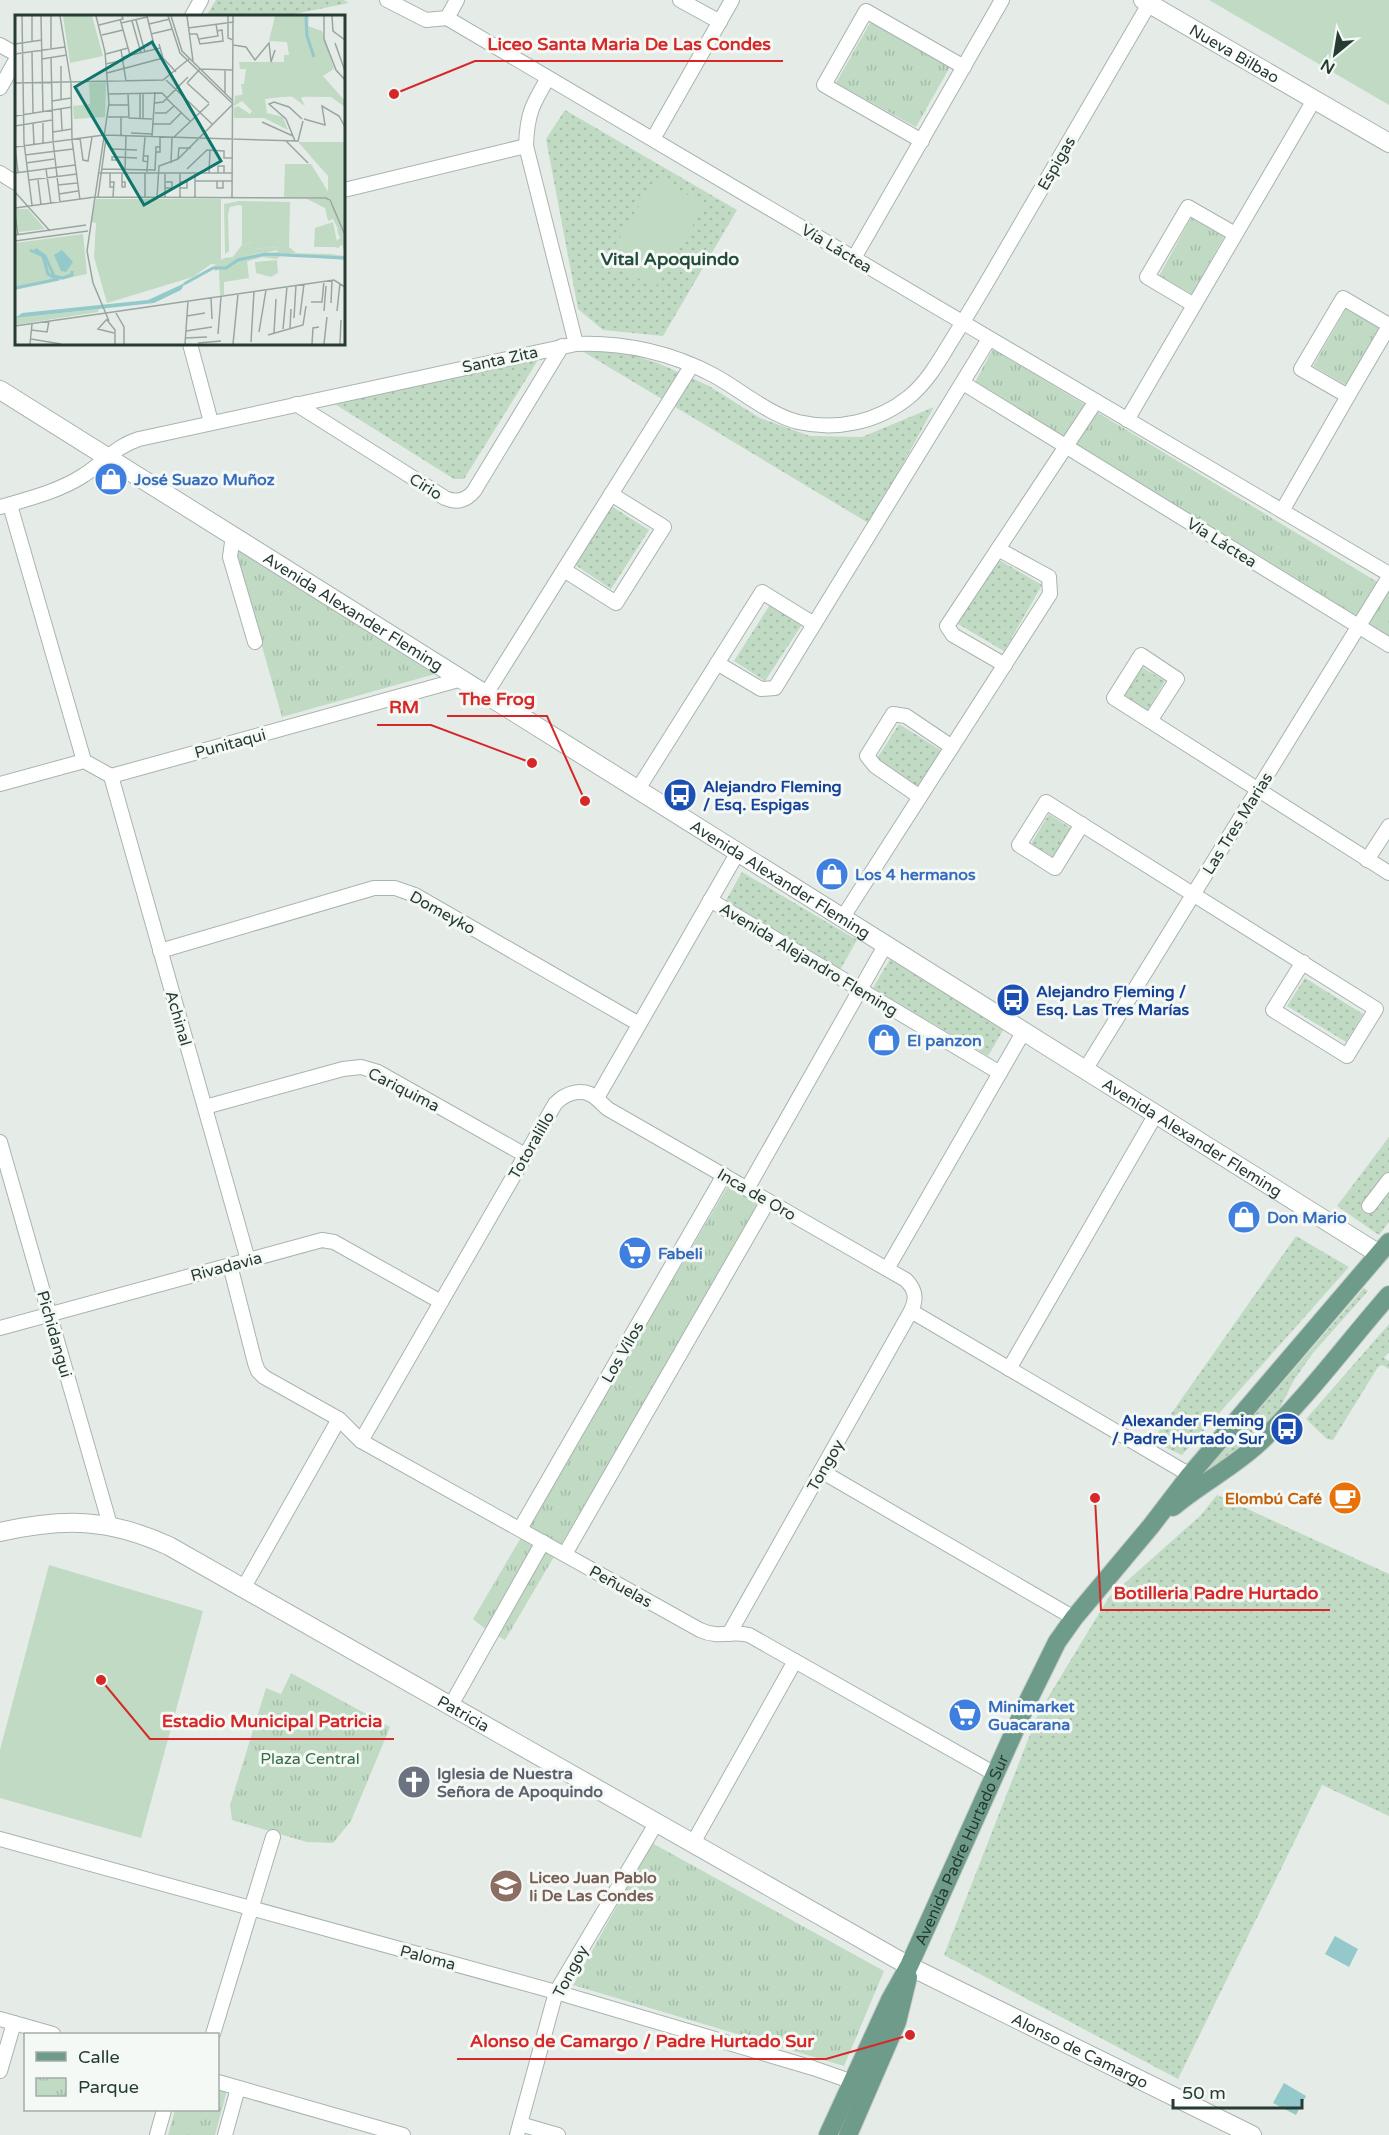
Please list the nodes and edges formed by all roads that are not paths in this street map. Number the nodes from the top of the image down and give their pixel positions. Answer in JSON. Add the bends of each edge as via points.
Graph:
{"nodes":[{"id":1,"x":201,"y":0,"type":"edge"},
{"id":2,"x":387,"y":0,"type":"edge"},
{"id":3,"x":457,"y":0,"type":"edge"},
{"id":4,"x":680,"y":0,"type":"edge"},
{"id":5,"x":732,"y":0,"type":"edge"},
{"id":6,"x":1002,"y":0,"type":"edge"},
{"id":7,"x":1146,"y":2,"type":"edge"},
{"id":8,"x":193,"y":15,"type":"edge"},
{"id":9,"x":447,"y":18,"type":"junction"},
{"id":10,"x":720,"y":22,"type":"junction"},
{"id":11,"x":0,"y":45,"type":"edge"},
{"id":12,"x":15,"y":53,"type":"edge"},
{"id":13,"x":15,"y":62,"type":"edge"},
{"id":14,"x":964,"y":67,"type":"junction"},
{"id":15,"x":548,"y":78,"type":"junction"},
{"id":16,"x":0,"y":88,"type":"edge"},
{"id":17,"x":1314,"y":100,"type":"junction"},
{"id":18,"x":653,"y":140,"type":"junction"},
{"id":19,"x":922,"y":141,"type":"junction"},
{"id":20,"x":1389,"y":144,"type":"edge"},
{"id":21,"x":526,"y":146,"type":"junction"},
{"id":22,"x":0,"y":173,"type":"edge"},
{"id":23,"x":15,"y":182,"type":"edge"},
{"id":24,"x":345,"y":190,"type":"edge"},
{"id":25,"x":1235,"y":234,"type":"junction"},
{"id":26,"x":854,"y":258,"type":"junction"},
{"id":27,"x":1194,"y":305,"type":"junction"},
{"id":28,"x":963,"y":323,"type":"junction"},
{"id":29,"x":1389,"y":325,"type":"edge"},
{"id":30,"x":989,"y":339,"type":"junction"},
{"id":31,"x":190,"y":345,"type":"edge"},
{"id":32,"x":569,"y":345,"type":"junction"},
{"id":33,"x":692,"y":365,"type":"junction"},
{"id":34,"x":963,"y":383,"type":"junction"},
{"id":35,"x":0,"y":390,"type":"edge"},
{"id":36,"x":1348,"y":396,"type":"junction"},
{"id":37,"x":1096,"y":401,"type":"junction"},
{"id":38,"x":296,"y":404,"type":"junction"},
{"id":39,"x":1127,"y":420,"type":"junction"},
{"id":40,"x":211,"y":422,"type":"junction"},
{"id":41,"x":1065,"y":446,"type":"junction"},
{"id":42,"x":107,"y":457,"type":"junction"},
{"id":43,"x":611,"y":494,"type":"junction"},
{"id":44,"x":5,"y":506,"type":"edge"},
{"id":45,"x":1282,"y":511,"type":"junction"},
{"id":46,"x":233,"y":534,"type":"junction"},
{"id":47,"x":998,"y":549,"type":"junction"},
{"id":48,"x":564,"y":570,"type":"junction"},
{"id":49,"x":1389,"y":576,"type":"edge"},
{"id":50,"x":814,"y":624,"type":"junction"},
{"id":51,"x":1359,"y":627,"type":"junction"},
{"id":52,"x":255,"y":642,"type":"dead end"},
{"id":53,"x":1389,"y":645,"type":"edge"},
{"id":54,"x":717,"y":663,"type":"junction"},
{"id":55,"x":1005,"y":664,"type":"junction"},
{"id":56,"x":462,"y":679,"type":"junction"},
{"id":57,"x":486,"y":694,"type":"junction"},
{"id":58,"x":1150,"y":721,"type":"junction"},
{"id":59,"x":952,"y":747,"type":"junction"},
{"id":60,"x":84,"y":761,"type":"junction"},
{"id":61,"x":111,"y":776,"type":"junction"},
{"id":62,"x":0,"y":784,"type":"edge"},
{"id":63,"x":638,"y":789,"type":"junction"},
{"id":64,"x":1258,"y":790,"type":"junction"},
{"id":65,"x":920,"y":797,"type":"junction"},
{"id":66,"x":1082,"y":824,"type":"junction"},
{"id":67,"x":1389,"y":826,"type":"edge"},
{"id":68,"x":738,"y":852,"type":"junction"},
{"id":69,"x":1367,"y":860,"type":"junction"},
{"id":70,"x":1389,"y":873,"type":"edge"},
{"id":71,"x":1194,"y":894,"type":"junction"},
{"id":72,"x":710,"y":900,"type":"junction"},
{"id":73,"x":843,"y":917,"type":"junction"},
{"id":74,"x":886,"y":944,"type":"junction"},
{"id":75,"x":160,"y":951,"type":"junction"},
{"id":76,"x":1303,"y":962,"type":"junction"},
{"id":77,"x":860,"y":989,"type":"junction"},
{"id":78,"x":639,"y":1024,"type":"junction"},
{"id":79,"x":1024,"y":1031,"type":"junction"},
{"id":80,"x":1085,"y":1070,"type":"junction"},
{"id":81,"x":1000,"y":1073,"type":"junction"},
{"id":82,"x":597,"y":1098,"type":"junction"},
{"id":83,"x":205,"y":1107,"type":"junction"},
{"id":84,"x":1156,"y":1114,"type":"junction"},
{"id":85,"x":0,"y":1142,"type":"edge"},
{"id":86,"x":525,"y":1155,"type":"junction"},
{"id":87,"x":724,"y":1175,"type":"junction"},
{"id":88,"x":1389,"y":1180,"type":"edge"},
{"id":89,"x":747,"y":1189,"type":"junction"},
{"id":90,"x":768,"y":1201,"type":"junction"},
{"id":91,"x":1369,"y":1206,"type":"dead end"},
{"id":92,"x":1384,"y":1248,"type":"edge"},
{"id":93,"x":248,"y":1260,"type":"junction"},
{"id":94,"x":230,"y":1265,"type":"junction"},
{"id":95,"x":887,"y":1269,"type":"junction"},
{"id":96,"x":915,"y":1293,"type":"joint"},
{"id":97,"x":1389,"y":1295,"type":"edge"},
{"id":98,"x":441,"y":1302,"type":"junction"},
{"id":99,"x":911,"y":1311,"type":"junction"},
{"id":100,"x":49,"y":1314,"type":"junction"},
{"id":101,"x":0,"y":1328,"type":"edge"},
{"id":102,"x":1009,"y":1369,"type":"junction"},
{"id":103,"x":339,"y":1419,"type":"junction"},
{"id":104,"x":361,"y":1441,"type":"junction"},
{"id":105,"x":821,"y":1471,"type":"junction"},
{"id":106,"x":1190,"y":1475,"type":"junction"},
{"id":107,"x":110,"y":1526,"type":"junction"},
{"id":108,"x":1151,"y":1526,"type":"junction"},
{"id":109,"x":520,"y":1529,"type":"junction"},
{"id":110,"x":0,"y":1532,"type":"edge"},
{"id":111,"x":543,"y":1542,"type":"junction"},
{"id":112,"x":564,"y":1554,"type":"junction"},
{"id":113,"x":244,"y":1587,"type":"junction"},
{"id":114,"x":1074,"y":1618,"type":"junction"},
{"id":115,"x":729,"y":1634,"type":"junction"},
{"id":116,"x":795,"y":1661,"type":"junction"},
{"id":117,"x":451,"y":1705,"type":"junction"},
{"id":118,"x":995,"y":1774,"type":"junction"},
{"id":119,"x":657,"y":1822,"type":"junction"},
{"id":120,"x":273,"y":1838,"type":"dead end"},
{"id":121,"x":0,"y":1839,"type":"edge"},
{"id":122,"x":693,"y":1843,"type":"junction"},
{"id":123,"x":251,"y":1908,"type":"junction"},
{"id":124,"x":909,"y":1966,"type":"junction"},
{"id":125,"x":556,"y":1992,"type":"junction"},
{"id":126,"x":7,"y":2021,"type":"edge"},
{"id":127,"x":49,"y":2033,"type":"edge"},
{"id":128,"x":213,"y":2033,"type":"edge"},
{"id":129,"x":0,"y":2071,"type":"edge"},
{"id":130,"x":219,"y":2082,"type":"edge"},
{"id":131,"x":853,"y":2082,"type":"junction"},
{"id":132,"x":238,"y":2088,"type":"junction"},
{"id":133,"x":163,"y":2111,"type":"edge"},
{"id":134,"x":519,"y":2129,"type":"edge"},
{"id":135,"x":157,"y":2135,"type":"edge"},
{"id":136,"x":225,"y":2135,"type":"edge"},
{"id":137,"x":403,"y":2135,"type":"edge"},
{"id":138,"x":558,"y":2135,"type":"edge"},
{"id":139,"x":828,"y":2135,"type":"edge"},
{"id":140,"x":848,"y":2135,"type":"edge"},
{"id":141,"x":1252,"y":2135,"type":"edge"}],
"edges":[{"from":1,"to":8,"type":"street"},
{"from":2,"to":9,"type":"street","name":"Vía Láctea","via":[[426,20]]},
{"from":3,"to":9,"type":"street"},
{"from":4,"to":10,"type":"street"},
{"from":5,"to":10,"type":"street"},
{"from":6,"to":14,"type":"street"},
{"from":7,"to":17,"type":"street","name":"Nueva Bilbao"},
{"from":7,"to":28,"type":"street","name":"Espigas"},
{"from":9,"to":15,"type":"street","name":"Vía Láctea"},
{"from":10,"to":18,"type":"street"},
{"from":11,"to":12,"type":"street"},
{"from":13,"to":16,"type":"street"},
{"from":14,"to":19,"type":"street"},
{"from":14,"to":19,"type":"street","via":[[866,11],[855,30],[824,85]]},
{"from":15,"to":18,"type":"street","name":"Vía Láctea"},
{"from":15,"to":21,"type":"street","via":[[532,105]]},
{"from":17,"to":20,"type":"street","name":"Nueva Bilbao"},
{"from":17,"to":25,"type":"street"},
{"from":18,"to":26,"type":"street","name":"Vía Láctea"},
{"from":19,"to":26,"type":"street"},
{"from":21,"to":24,"type":"street"},
{"from":21,"to":32,"type":"street"},
{"from":22,"to":23,"type":"street"},
{"from":25,"to":27,"type":"street"},
{"from":25,"to":27,"type":"street","via":[[1188,207],[1147,277]]},
{"from":26,"to":28,"type":"street","name":"Vía Láctea"},
{"from":27,"to":39,"type":"street"},
{"from":28,"to":30,"type":"street","name":"Vía Láctea"},
{"from":28,"to":33,"type":"street","name":"Santa Zita","via":[[930,375],[908,398],[880,415],[847,424],[814,424],[781,416]]},
{"from":29,"to":36,"type":"street"},
{"from":29,"to":36,"type":"street","via":[[1343,298],[1301,369]]},
{"from":30,"to":34,"type":"street"},
{"from":30,"to":37,"type":"street","name":"Vía Láctea"},
{"from":31,"to":40,"type":"street"},
{"from":32,"to":33,"type":"street","name":"Santa Zita","via":[[643,349]]},
{"from":32,"to":38,"type":"street","name":"Santa Zita"},
{"from":32,"to":38,"type":"street","name":"Cirio","via":[[474,491],[462,500],[445,498]]},
{"from":33,"to":43,"type":"street"},
{"from":34,"to":41,"type":"street","name":"Vía Láctea"},
{"from":34,"to":50,"type":"street"},
{"from":35,"to":42,"type":"street","name":"Avenida Alexander Fleming"},
{"from":36,"to":45,"type":"street"},
{"from":37,"to":39,"type":"street","name":"Vía Láctea"},
{"from":37,"to":41,"type":"street"},
{"from":38,"to":40,"type":"street","name":"Santa Zita"},
{"from":39,"to":45,"type":"street","name":"Vía Láctea"},
{"from":40,"to":42,"type":"street","name":"Santa Zita","via":[[124,444]]},
{"from":41,"to":47,"type":"street"},
{"from":41,"to":51,"type":"street","name":"Vía Láctea"},
{"from":42,"to":44,"type":"street","name":"Santa Zita","via":[[73,481]]},
{"from":42,"to":46,"type":"street","name":"Avenida Alexander Fleming"},
{"from":43,"to":48,"type":"street"},
{"from":43,"to":48,"type":"street","via":[[664,527],[658,537],[616,603]]},
{"from":44,"to":60,"type":"street"},
{"from":45,"to":49,"type":"street","name":"Vía Láctea"},
{"from":46,"to":52,"type":"street","via":[[230,557]]},
{"from":46,"to":56,"type":"street","name":"Avenida Alexander Fleming"},
{"from":47,"to":55,"type":"street","via":[[1049,577],[1050,594]]},
{"from":47,"to":55,"type":"street","via":[[947,626],[953,635]]},
{"from":48,"to":57,"type":"street"},
{"from":49,"to":51,"type":"street","name":"Las Tres Marias"},
{"from":50,"to":54,"type":"street","via":[[775,688],[761,689]]},
{"from":50,"to":54,"type":"street","via":[[762,592]]},
{"from":51,"to":53,"type":"street","name":"Vía Láctea"},
{"from":51,"to":64,"type":"street","name":"Las Tres Marias"},
{"from":54,"to":63,"type":"street"},
{"from":55,"to":59,"type":"street"},
{"from":56,"to":57,"type":"street","name":"Avenida Alexander Fleming"},
{"from":56,"to":61,"type":"street","name":"Punitaqui"},
{"from":57,"to":63,"type":"street","name":"Avenida Alexander Fleming"},
{"from":58,"to":58,"type":"street","via":[[1114,698],[1141,656],[1177,679]]},
{"from":58,"to":64,"type":"street"},
{"from":59,"to":65,"type":"street"},
{"from":59,"to":65,"type":"street","via":[[906,716],[892,714],[867,756],[875,766]]},
{"from":60,"to":61,"type":"street"},
{"from":60,"to":62,"type":"street"},
{"from":61,"to":75,"type":"street","name":"Achinal"},
{"from":63,"to":68,"type":"street","name":"Avenida Alexander Fleming"},
{"from":64,"to":69,"type":"street"},
{"from":64,"to":71,"type":"street","name":"Las Tres Marias"},
{"from":65,"to":73,"type":"street"},
{"from":66,"to":66,"type":"street","via":[[1046,802],[1019,845],[1055,868]]},
{"from":66,"to":71,"type":"street"},
{"from":67,"to":69,"type":"street"},
{"from":68,"to":72,"type":"street"},
{"from":68,"to":73,"type":"street","name":"Avenida Alexander Fleming"},
{"from":69,"to":70,"type":"street"},
{"from":71,"to":76,"type":"street"},
{"from":71,"to":80,"type":"street","name":"Las Tres Marias"},
{"from":72,"to":77,"type":"street","name":"Avenida Alejandro Fleming"},
{"from":72,"to":78,"type":"street"},
{"from":73,"to":74,"type":"street","name":"Avenida Alexander Fleming"},
{"from":74,"to":77,"type":"street"},
{"from":74,"to":79,"type":"street","name":"Avenida Alexander Fleming"},
{"from":75,"to":78,"type":"street","name":"Domeyko","via":[[374,888],[395,888],[415,895]]},
{"from":75,"to":83,"type":"street","name":"Achinal"},
{"from":76,"to":76,"type":"street","via":[[1273,1010],[1347,1056],[1377,1008]]},
{"from":77,"to":81,"type":"street","name":"Avenida Alejandro Fleming"},
{"from":77,"to":89,"type":"street"},
{"from":78,"to":82,"type":"street"},
{"from":79,"to":80,"type":"street","name":"Avenida Alexander Fleming"},
{"from":79,"to":81,"type":"street"},
{"from":80,"to":84,"type":"street","name":"Avenida Alexander Fleming"},
{"from":81,"to":95,"type":"street"},
{"from":82,"to":86,"type":"street","name":"Totoralillo","via":[[581,1092],[560,1099]]},
{"from":82,"to":87,"type":"street","name":"Inca de Oro","via":[[608,1109]]},
{"from":83,"to":86,"type":"street","name":"Cariquima","via":[[362,1067],[378,1072]]},
{"from":83,"to":93,"type":"street","name":"Achinal"},
{"from":84,"to":92,"type":"street","name":"Avenida Alexander Fleming"},
{"from":84,"to":102,"type":"street"},
{"from":85,"to":100,"type":"street","name":"Pichidangui"},
{"from":86,"to":98,"type":"street","name":"Totoralillo"},
{"from":87,"to":89,"type":"street","name":"Inca de Oro"},
{"from":87,"to":109,"type":"street","name":"Los Vilos"},
{"from":88,"to":91,"type":"street"},
{"from":89,"to":90,"type":"street","name":"Inca de Oro"},
{"from":90,"to":95,"type":"street","name":"Inca de Oro"},
{"from":90,"to":112,"type":"street"},
{"from":92,"to":106,"type":"main road","name":"Avenida Padre Hurtado Sur"},
{"from":93,"to":94,"type":"street","name":"Rivadavia"},
{"from":93,"to":98,"type":"street","name":"Rivadavia","via":[[330,1240]]},
{"from":94,"to":100,"type":"street","name":"Rivadavia"},
{"from":94,"to":103,"type":"street","name":"Peñuelas","via":[[258,1371]]},
{"from":95,"to":96,"type":"street","name":"Inca de Oro","via":[[906,1280]]},
{"from":96,"to":99,"type":"street","name":"Tongoy"},
{"from":97,"to":108,"type":"main road","name":"Avenida Padre Hurtado Sur","via":[[1259,1442]]},
{"from":98,"to":104,"type":"street","name":"Totoralillo"},
{"from":99,"to":102,"type":"street"},
{"from":99,"to":105,"type":"street","name":"Tongoy"},
{"from":100,"to":101,"type":"street","name":"Rivadavia"},
{"from":100,"to":107,"type":"street","name":"Pichidangui"},
{"from":102,"to":106,"type":"street"},
{"from":103,"to":104,"type":"street","name":"Peñuelas"},
{"from":103,"to":113,"type":"street"},
{"from":104,"to":109,"type":"street","name":"Peñuelas"},
{"from":105,"to":114,"type":"street"},
{"from":105,"to":115,"type":"street","name":"Tongoy"},
{"from":106,"to":108,"type":"main road","name":"Avenida Padre Hurtado Sur"},
{"from":107,"to":110,"type":"street","name":"Patricia","via":[[66,1522]]},
{"from":107,"to":113,"type":"street","name":"Patricia","via":[[160,1541]]},
{"from":108,"to":114,"type":"main road","name":"Avenida Padre Hurtado Sur"},
{"from":109,"to":111,"type":"street","name":"Peñuelas"},
{"from":111,"to":112,"type":"street","name":"Peñuelas"},
{"from":111,"to":117,"type":"street"},
{"from":112,"to":115,"type":"street","name":"Peñuelas","via":[[700,1630]]},
{"from":113,"to":117,"type":"street","name":"Patricia"},
{"from":114,"to":118,"type":"main road","name":"Avenida Padre Hurtado Sur","via":[[1044,1665]]},
{"from":115,"to":116,"type":"street","name":"Peñuelas","via":[[749,1635]]},
{"from":116,"to":118,"type":"street","name":"Peñuelas"},
{"from":116,"to":122,"type":"street"},
{"from":117,"to":119,"type":"street","name":"Patricia"},
{"from":118,"to":124,"type":"main road","name":"Avenida Padre Hurtado Sur"},
{"from":119,"to":122,"type":"street","name":"Patricia"},
{"from":119,"to":125,"type":"street","name":"Tongoy"},
{"from":120,"to":123,"type":"street"},
{"from":121,"to":123,"type":"street","name":"Paloma"},
{"from":122,"to":124,"type":"street","name":"Patricia"},
{"from":123,"to":125,"type":"street","name":"Paloma"},
{"from":123,"to":128,"type":"street"},
{"from":124,"to":131,"type":"main road","name":"Avenida Padre Hurtado Sur"},
{"from":124,"to":140,"type":"main road","name":"Avenida Padre Hurtado Sur","via":[[899,2016]]},
{"from":124,"to":141,"type":"street","name":"Alonso de Camargo"},
{"from":125,"to":131,"type":"street","name":"Paloma"},
{"from":125,"to":134,"type":"street","name":"Tongoy"},
{"from":126,"to":127,"type":"street"},
{"from":126,"to":129,"type":"street"},
{"from":130,"to":132,"type":"street"},
{"from":131,"to":139,"type":"main road","name":"Avenida Padre Hurtado Sur"},
{"from":132,"to":136,"type":"street"},
{"from":132,"to":137,"type":"street"},
{"from":133,"to":135,"type":"street"},
{"from":134,"to":138,"type":"street"}]}
